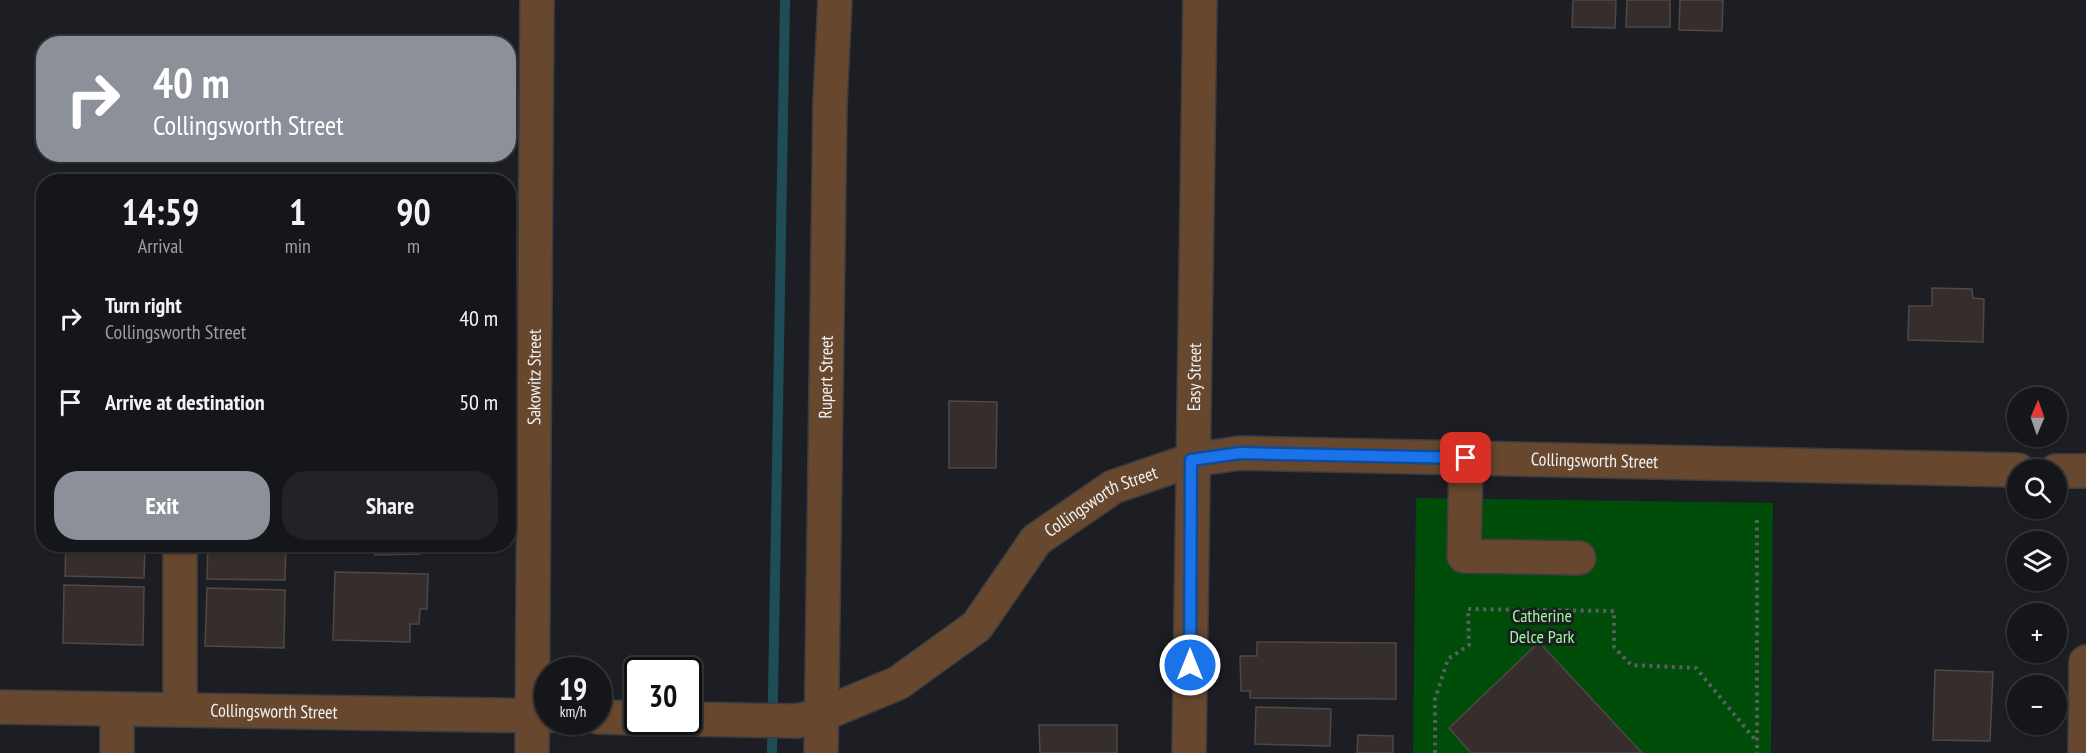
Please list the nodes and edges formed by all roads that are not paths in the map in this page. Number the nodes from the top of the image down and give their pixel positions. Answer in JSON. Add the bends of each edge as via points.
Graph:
{"nodes":[{"id":1,"x":537,"y":0,"type":"edge"},
{"id":2,"x":836,"y":0,"type":"edge"},
{"id":3,"x":1200,"y":0,"type":"edge"},
{"id":4,"x":1466,"y":458,"type":"junction"},
{"id":5,"x":1191,"y":460,"type":"junction"},
{"id":6,"x":2007,"y":470,"type":"edge"},
{"id":7,"x":2067,"y":471,"type":"edge"},
{"id":8,"x":2086,"y":471,"type":"edge"},
{"id":9,"x":180,"y":552,"type":"edge"},
{"id":10,"x":1579,"y":558,"type":"dead end"},
{"id":11,"x":540,"y":657,"type":"edge"},
{"id":12,"x":2086,"y":662,"type":"edge"},
{"id":13,"x":0,"y":707,"type":"edge"},
{"id":14,"x":117,"y":709,"type":"junction"},
{"id":15,"x":180,"y":710,"type":"junction"},
{"id":16,"x":534,"y":716,"type":"edge"},
{"id":17,"x":809,"y":718,"type":"junction"},
{"id":18,"x":702,"y":719,"type":"edge"},
{"id":19,"x":536,"y":735,"type":"edge"},
{"id":20,"x":117,"y":753,"type":"edge"},
{"id":21,"x":532,"y":753,"type":"edge"},
{"id":22,"x":821,"y":753,"type":"edge"},
{"id":23,"x":1189,"y":753,"type":"edge"},
{"id":24,"x":2085,"y":753,"type":"edge"}],
"edges":[{"from":1,"to":11,"type":"street","name":"Sakowitz Street"},
{"from":2,"to":17,"type":"street","name":"Rupert Street"},
{"from":3,"to":5,"type":"street","name":"Easy Street"},
{"from":4,"to":5,"type":"street","name":"Collingsworth Street","via":[[1240,453]]},
{"from":4,"to":6,"type":"street","name":"Collingsworth Street"},
{"from":4,"to":10,"type":"street","via":[[1464,556]]},
{"from":5,"to":17,"type":"street","name":"Collingsworth Street","via":[[1113,487],[1036,540],[977,626],[898,683]]},
{"from":5,"to":23,"type":"street","name":"Easy Street"},
{"from":7,"to":8,"type":"street"},
{"from":9,"to":15,"type":"street"},
{"from":12,"to":24,"type":"street"},
{"from":13,"to":14,"type":"street","name":"Collingsworth Street"},
{"from":14,"to":15,"type":"street","name":"Collingsworth Street"},
{"from":14,"to":20,"type":"street"},
{"from":15,"to":16,"type":"street","name":"Collingsworth Street"},
{"from":17,"to":18,"type":"street","name":"Collingsworth Street"},
{"from":17,"to":22,"type":"street","name":"Rupert Street"},
{"from":19,"to":21,"type":"street","name":"Sakowitz Street"}]}
